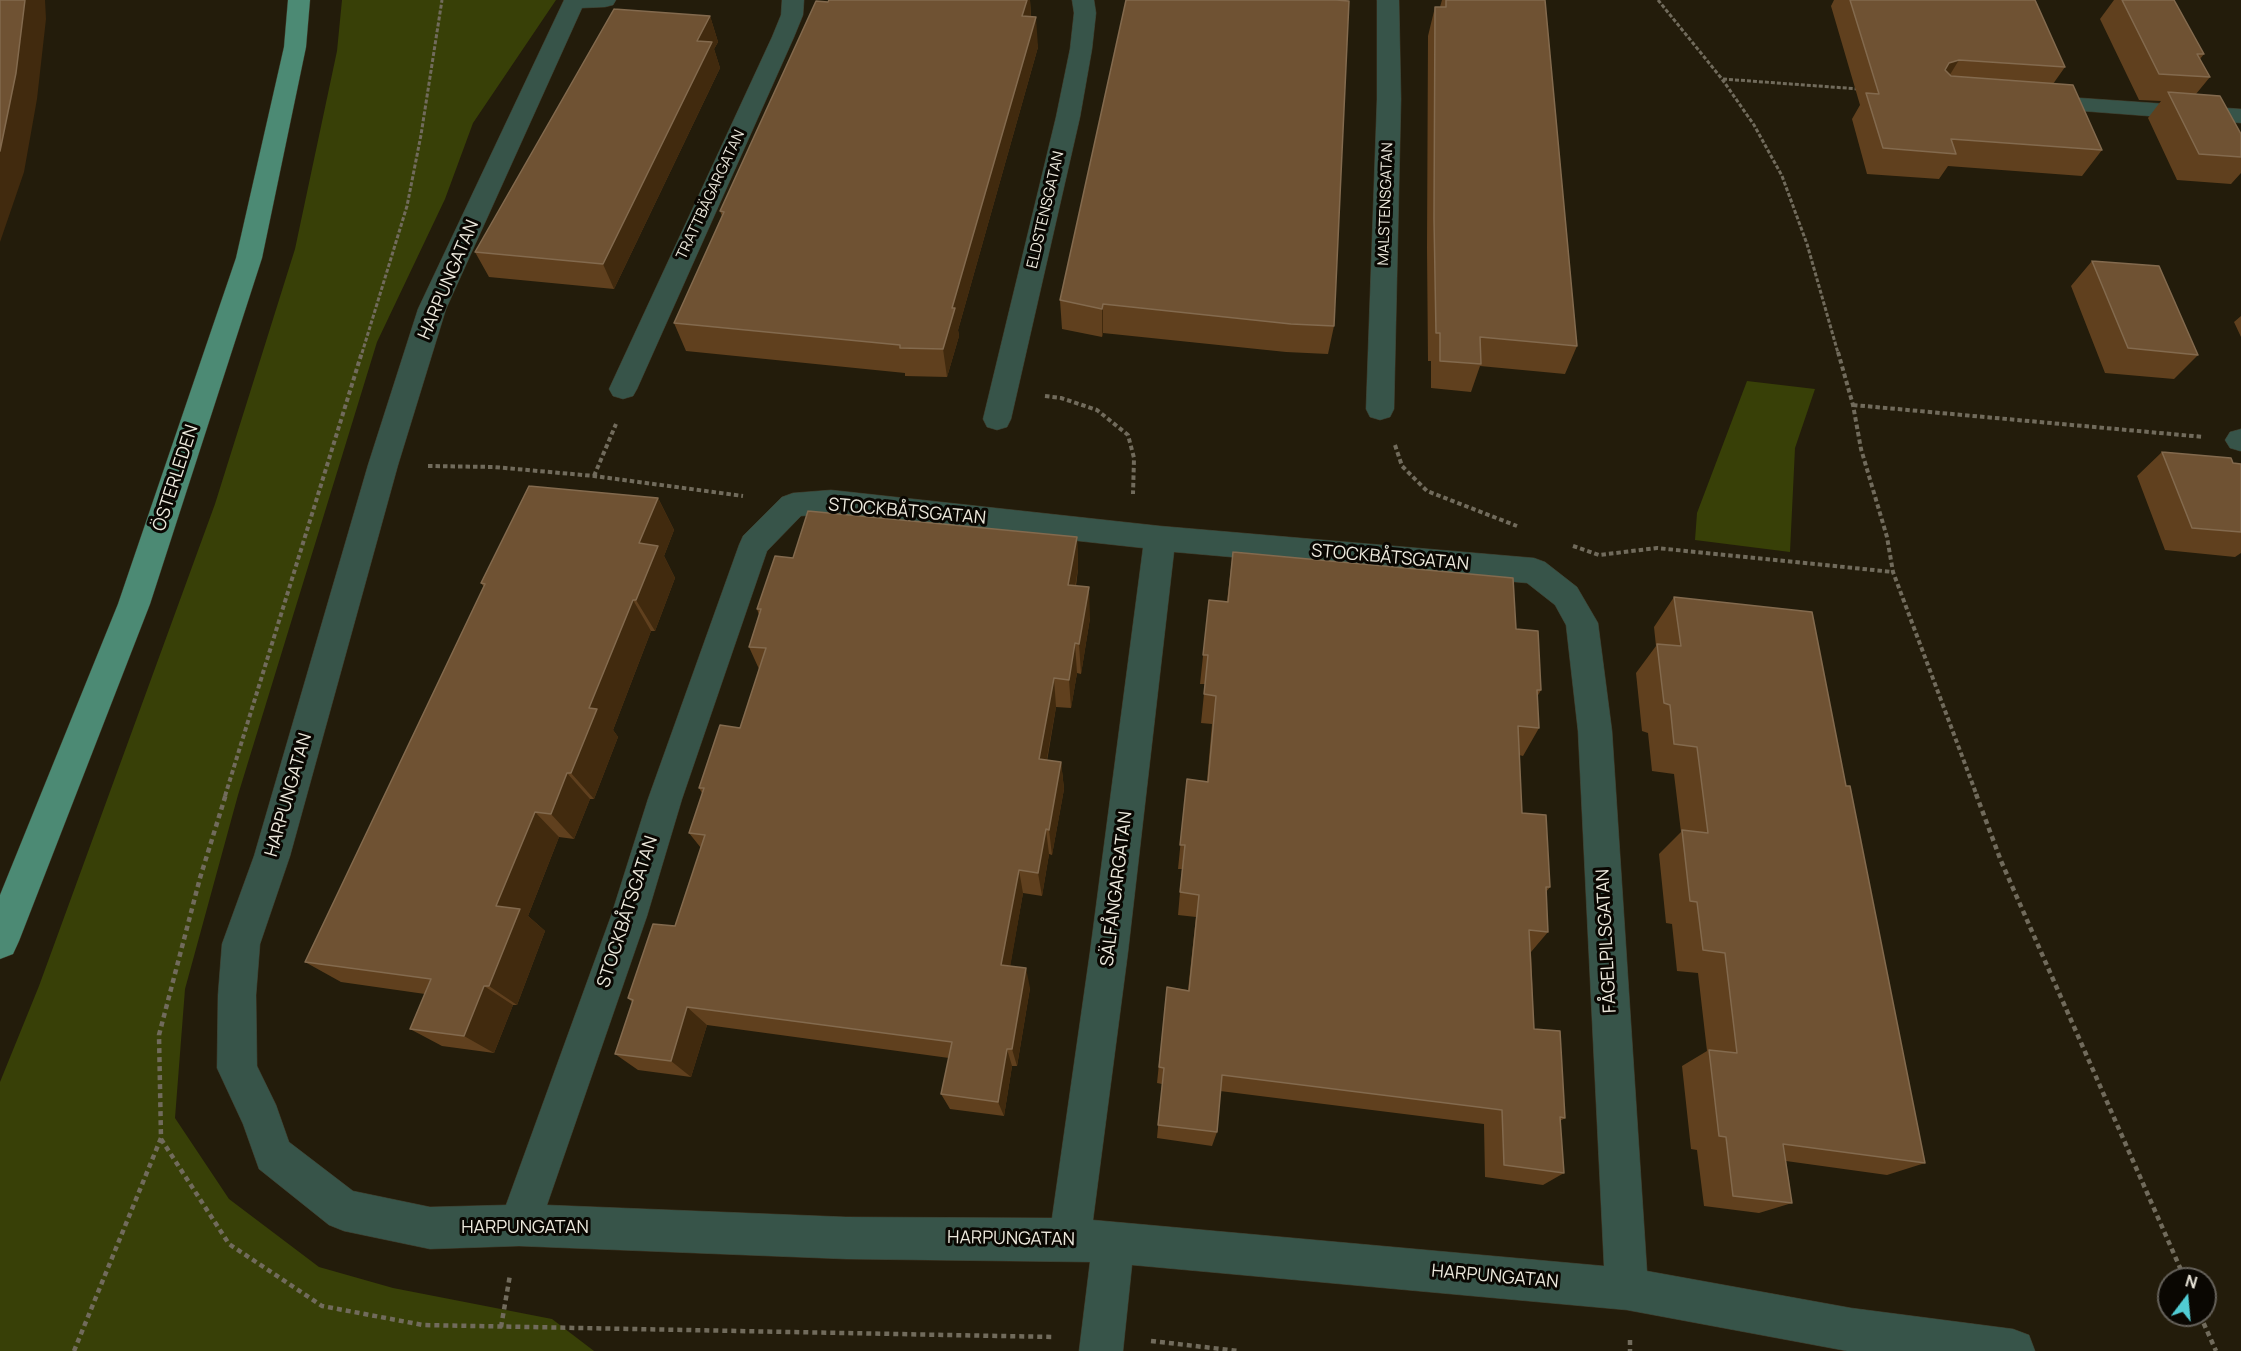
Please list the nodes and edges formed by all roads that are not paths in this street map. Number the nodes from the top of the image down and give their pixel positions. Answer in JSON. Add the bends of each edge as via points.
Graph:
{"nodes":[{"id":1,"x":299,"y":0,"type":"edge"},
{"id":2,"x":793,"y":0,"type":"edge"},
{"id":3,"x":1083,"y":0,"type":"edge"},
{"id":4,"x":1389,"y":0,"type":"edge"},
{"id":5,"x":585,"y":1,"type":"edge"},
{"id":6,"x":2011,"y":100,"type":"edge"},
{"id":7,"x":2241,"y":116,"type":"edge"},
{"id":8,"x":623,"y":388,"type":"road end"},
{"id":9,"x":1380,"y":408,"type":"road end"},
{"id":10,"x":997,"y":419,"type":"dead end"},
{"id":11,"x":1160,"y":537,"type":"junction"},
{"id":12,"x":1568,"y":598,"type":"joint"},
{"id":13,"x":0,"y":941,"type":"edge"},
{"id":14,"x":519,"y":1225,"type":"junction"},
{"id":15,"x":1070,"y":1239,"type":"junction"},
{"id":16,"x":1113,"y":1243,"type":"junction"},
{"id":17,"x":1627,"y":1289,"type":"junction"},
{"id":18,"x":1101,"y":1345,"type":"edge"},
{"id":19,"x":2013,"y":1351,"type":"edge"}],
"edges":[{"from":1,"to":13,"type":"main road","name":"ÖSTERLEDEN","via":[[295,47],[249,258],[134,604]]},
{"from":2,"to":8,"type":"street","name":"TRATTBÄGARGATAN","via":[[783,37]]},
{"from":3,"to":10,"type":"street","name":"ELDSTENSGATAN","via":[[1085,13],[1077,72]]},
{"from":4,"to":9,"type":"street","name":"MALSTENSGATAN"},
{"from":5,"to":14,"type":"street","name":"HARPUNGATAN","via":[[432,309],[383,465],[272,856],[241,944],[237,995],[237,1068],[262,1119],[273,1155],[344,1210],[430,1228]]},
{"from":6,"to":7,"type":"street"},
{"from":11,"to":12,"type":"street","name":"STOCKBÅTSGATAN","via":[[1534,571]]},
{"from":11,"to":14,"type":"street","name":"STOCKBÅTSGATAN","via":[[831,502],[794,505],[754,545],[629,916]]},
{"from":11,"to":15,"type":"street","name":"SÄLFÅNGARGATAN"},
{"from":12,"to":17,"type":"street","name":"FÅGELPILSGATAN","via":[[1582,623],[1595,731]]},
{"from":14,"to":15,"type":"street","name":"HARPUNGATAN","via":[[846,1238]]},
{"from":15,"to":16,"type":"street","name":"HARPUNGATAN"},
{"from":16,"to":17,"type":"street","name":"HARPUNGATAN"},
{"from":16,"to":18,"type":"street"},
{"from":17,"to":19,"type":"street","name":"HARPUNGATAN","via":[[1851,1330]]}]}
